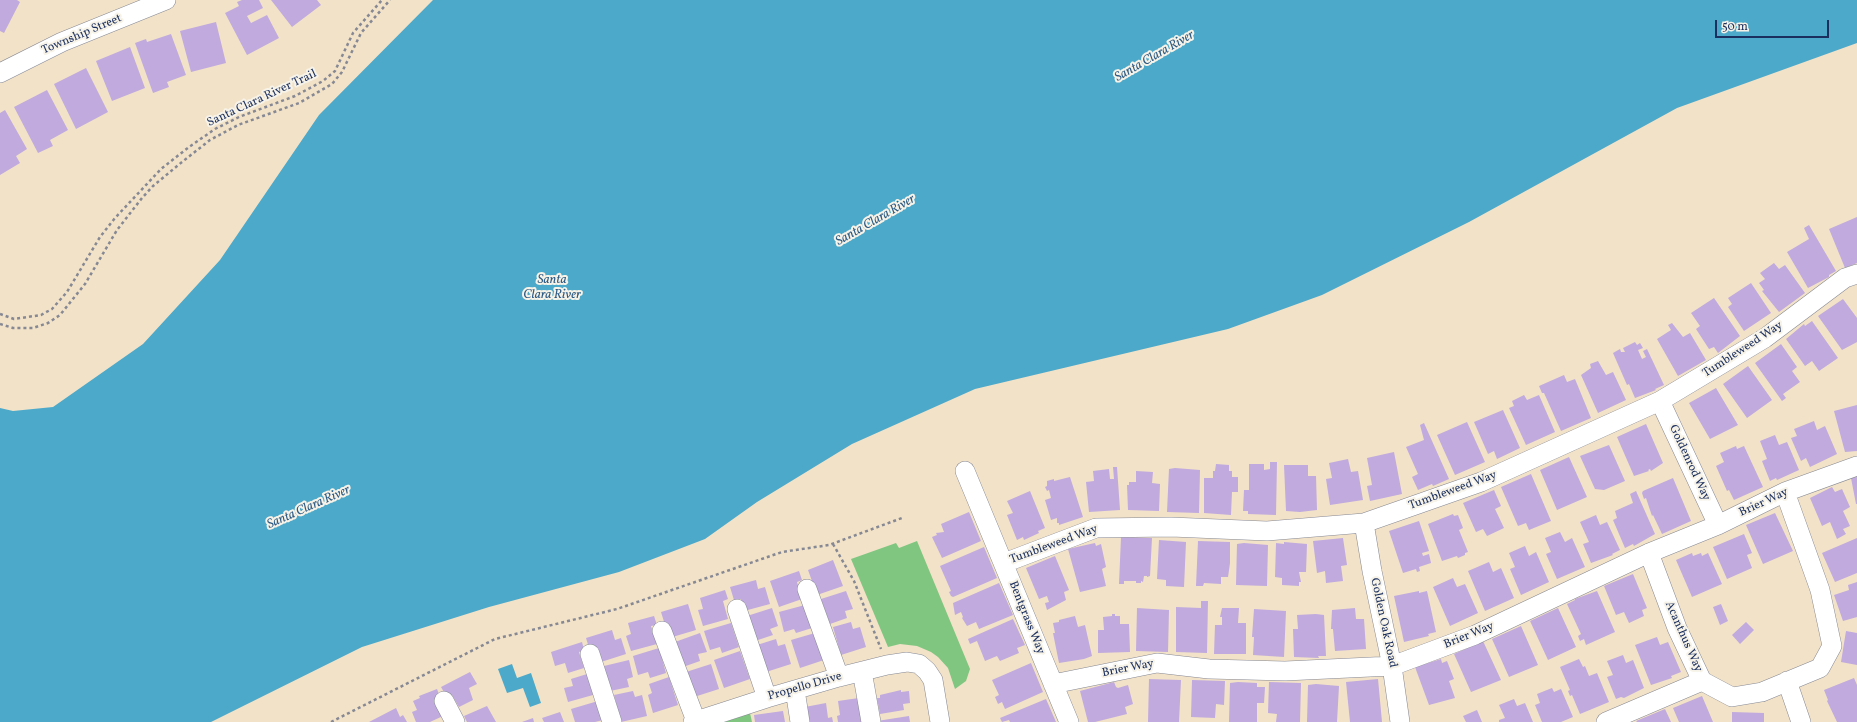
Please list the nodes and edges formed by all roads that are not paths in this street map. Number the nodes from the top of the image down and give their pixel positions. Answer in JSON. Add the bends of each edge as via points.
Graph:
{"nodes":[{"id":1,"x":166,"y":0,"type":"edge"},
{"id":2,"x":0,"y":72,"type":"edge"},
{"id":3,"x":1857,"y":274,"type":"edge"},
{"id":4,"x":1660,"y":401,"type":"junction"},
{"id":5,"x":1857,"y":466,"type":"edge"},
{"id":6,"x":965,"y":471,"type":"dead end"},
{"id":7,"x":1785,"y":492,"type":"junction"},
{"id":8,"x":1364,"y":523,"type":"junction"},
{"id":9,"x":1718,"y":525,"type":"junction"},
{"id":10,"x":1650,"y":553,"type":"junction"},
{"id":11,"x":1004,"y":563,"type":"junction"},
{"id":12,"x":808,"y":589,"type":"dead end"},
{"id":13,"x":737,"y":609,"type":"dead end"},
{"id":14,"x":662,"y":631,"type":"dead end"},
{"id":15,"x":590,"y":654,"type":"dead end"},
{"id":16,"x":1392,"y":666,"type":"junction"},
{"id":17,"x":862,"y":672,"type":"junction"},
{"id":18,"x":839,"y":677,"type":"junction"},
{"id":19,"x":1702,"y":681,"type":"junction"},
{"id":20,"x":1787,"y":681,"type":"junction"},
{"id":21,"x":1053,"y":684,"type":"junction"},
{"id":22,"x":795,"y":690,"type":"junction"},
{"id":23,"x":767,"y":698,"type":"junction"},
{"id":24,"x":444,"y":701,"type":"dead end"},
{"id":25,"x":700,"y":721,"type":"edge"},
{"id":26,"x":455,"y":722,"type":"edge"},
{"id":27,"x":612,"y":722,"type":"edge"},
{"id":28,"x":800,"y":722,"type":"edge"},
{"id":29,"x":871,"y":722,"type":"edge"},
{"id":30,"x":940,"y":722,"type":"edge"},
{"id":31,"x":1069,"y":722,"type":"edge"},
{"id":32,"x":1400,"y":722,"type":"edge"},
{"id":33,"x":1606,"y":722,"type":"edge"},
{"id":34,"x":1801,"y":722,"type":"edge"}],
"edges":[{"from":1,"to":2,"type":"street","name":"Township Street","via":[[62,42]]},
{"from":3,"to":4,"type":"street","name":"Tumbleweed Way","via":[[1845,278],[1765,338]]},
{"from":4,"to":8,"type":"street","name":"Tumbleweed Way","via":[[1481,482]]},
{"from":4,"to":9,"type":"street","name":"Goldenrod Way"},
{"from":5,"to":7,"type":"street","name":"Brier Way"},
{"from":6,"to":11,"type":"street","name":"Bentgrass Way"},
{"from":7,"to":9,"type":"street","name":"Brier Way"},
{"from":7,"to":20,"type":"street","name":"Acanthus Way","via":[[1820,590],[1832,646],[1820,668]]},
{"from":8,"to":11,"type":"street","name":"Tumbleweed Way","via":[[1267,531],[1171,527],[1096,528]]},
{"from":8,"to":16,"type":"street","name":"Golden Oak Road"},
{"from":9,"to":10,"type":"street","name":"Brier Way"},
{"from":10,"to":16,"type":"street","name":"Brier Way","via":[[1475,635]]},
{"from":10,"to":19,"type":"street","name":"Acanthus Way","via":[[1677,628]]},
{"from":11,"to":21,"type":"street","name":"Bentgrass Way"},
{"from":12,"to":18,"type":"street"},
{"from":13,"to":23,"type":"street"},
{"from":14,"to":25,"type":"street"},
{"from":15,"to":27,"type":"street"},
{"from":16,"to":21,"type":"street","name":"Brier Way","via":[[1285,671],[1157,663]]},
{"from":16,"to":32,"type":"street","name":"Golden Oak Road"},
{"from":17,"to":18,"type":"street","name":"Propello Drive"},
{"from":17,"to":29,"type":"street"},
{"from":17,"to":30,"type":"street","name":"Propello Drive","via":[[907,662],[919,664],[933,680]]},
{"from":18,"to":22,"type":"street","name":"Propello Drive"},
{"from":19,"to":20,"type":"street","name":"Acanthus Way","via":[[1732,697],[1762,692]]},
{"from":19,"to":33,"type":"street"},
{"from":20,"to":34,"type":"street"},
{"from":21,"to":31,"type":"street","name":"Bentgrass Way"},
{"from":22,"to":23,"type":"street","name":"Propello Drive"},
{"from":22,"to":28,"type":"street"},
{"from":23,"to":25,"type":"street","name":"Propello Drive"},
{"from":24,"to":26,"type":"street"}]}
